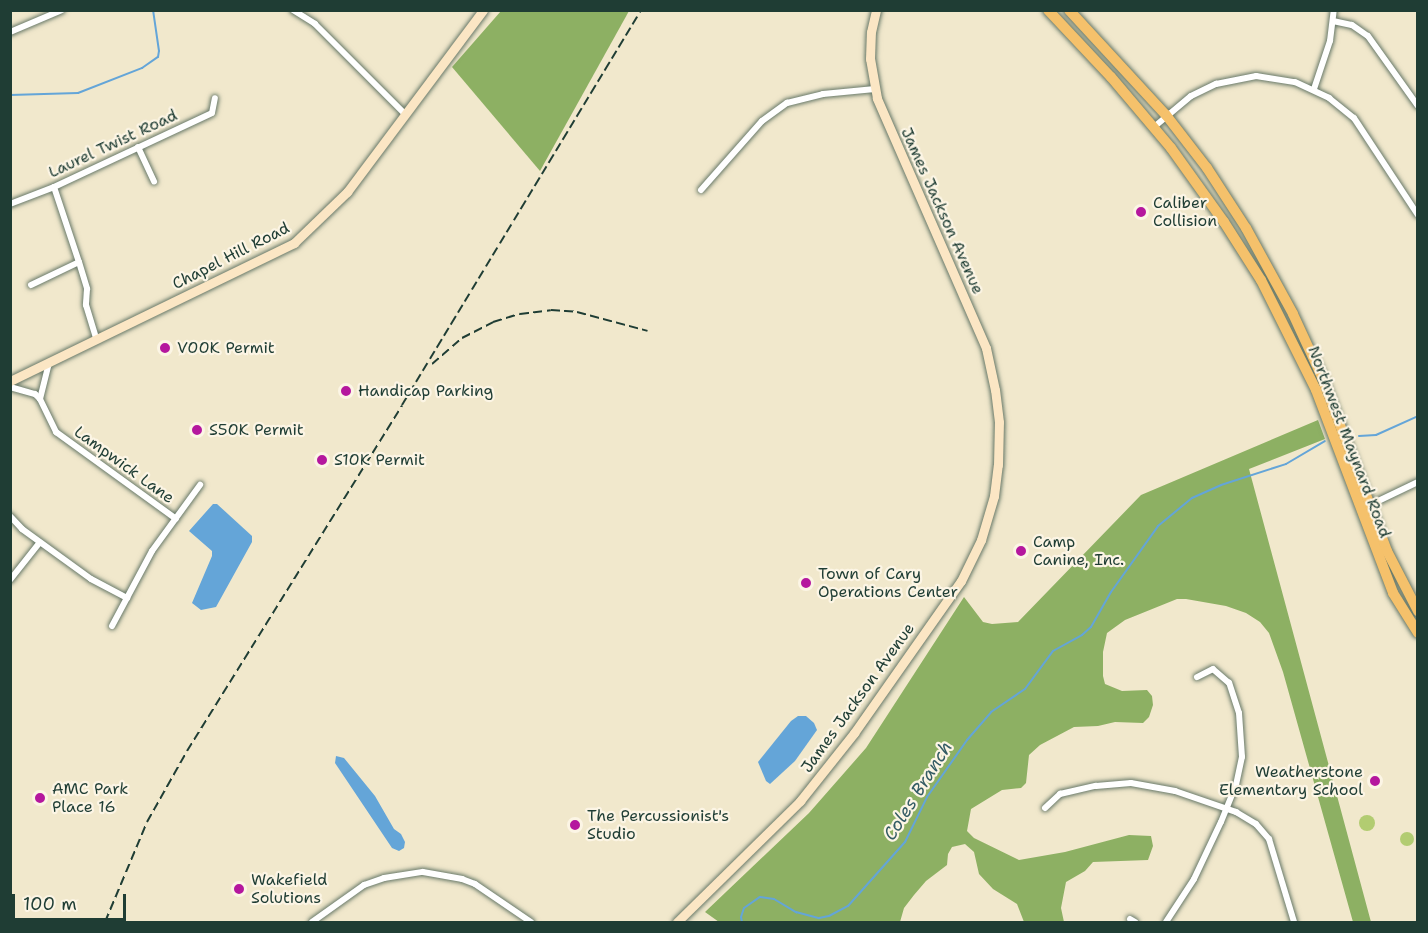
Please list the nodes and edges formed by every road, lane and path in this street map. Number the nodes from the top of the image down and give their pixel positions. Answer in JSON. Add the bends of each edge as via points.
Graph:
{"nodes":[{"id":1,"x":62,"y":10,"type":"edge"},
{"id":2,"x":293,"y":10,"type":"edge"},
{"id":3,"x":483,"y":10,"type":"edge"},
{"id":4,"x":876,"y":10,"type":"edge"},
{"id":5,"x":1048,"y":10,"type":"edge"},
{"id":6,"x":1070,"y":10,"type":"edge"},
{"id":7,"x":1334,"y":10,"type":"edge"},
{"id":8,"x":1333,"y":21,"type":"junction"},
{"id":9,"x":10,"y":32,"type":"edge"},
{"id":10,"x":874,"y":89,"type":"junction"},
{"id":11,"x":1314,"y":89,"type":"junction"},
{"id":12,"x":215,"y":98,"type":"dead end"},
{"id":13,"x":1418,"y":106,"type":"edge"},
{"id":14,"x":405,"y":114,"type":"junction"},
{"id":15,"x":1166,"y":115,"type":"junction"},
{"id":16,"x":1155,"y":127,"type":"junction"},
{"id":17,"x":138,"y":147,"type":"junction"},
{"id":18,"x":153,"y":182,"type":"dead end"},
{"id":19,"x":54,"y":187,"type":"junction"},
{"id":20,"x":701,"y":190,"type":"dead end"},
{"id":21,"x":10,"y":204,"type":"edge"},
{"id":22,"x":1418,"y":215,"type":"edge"},
{"id":23,"x":79,"y":262,"type":"junction"},
{"id":24,"x":31,"y":285,"type":"dead end"},
{"id":25,"x":96,"y":338,"type":"junction"},
{"id":26,"x":50,"y":360,"type":"junction"},
{"id":27,"x":10,"y":381,"type":"edge"},
{"id":28,"x":10,"y":387,"type":"edge"},
{"id":29,"x":40,"y":399,"type":"junction"},
{"id":30,"x":1418,"y":482,"type":"edge"},
{"id":31,"x":200,"y":485,"type":"dead end"},
{"id":32,"x":1370,"y":505,"type":"junction"},
{"id":33,"x":10,"y":516,"type":"edge"},
{"id":34,"x":176,"y":519,"type":"junction"},
{"id":35,"x":40,"y":542,"type":"junction"},
{"id":36,"x":10,"y":580,"type":"edge"},
{"id":37,"x":127,"y":598,"type":"junction"},
{"id":38,"x":1418,"y":611,"type":"edge"},
{"id":39,"x":112,"y":626,"type":"dead end"},
{"id":40,"x":1418,"y":633,"type":"edge"},
{"id":41,"x":1197,"y":677,"type":"dead end"},
{"id":42,"x":1045,"y":808,"type":"dead end"},
{"id":43,"x":1227,"y":809,"type":"junction"},
{"id":44,"x":312,"y":922,"type":"edge"},
{"id":45,"x":531,"y":922,"type":"edge"},
{"id":46,"x":677,"y":922,"type":"edge"},
{"id":47,"x":1166,"y":922,"type":"edge"},
{"id":48,"x":1294,"y":922,"type":"edge"}],
"edges":[{"from":1,"to":9,"type":"street"},
{"from":2,"to":14,"type":"street","via":[[315,24]]},
{"from":3,"to":14,"type":"street","name":"Chapel Hill Road"},
{"from":4,"to":10,"type":"street","name":"James Jackson Avenue","via":[[869,45]]},
{"from":5,"to":16,"type":"main road","name":"Northwest Maynard Road"},
{"from":6,"to":15,"type":"main road","name":"Northwest Maynard Road"},
{"from":7,"to":8,"type":"street"},
{"from":8,"to":11,"type":"street"},
{"from":8,"to":13,"type":"street","via":[[1352,25],[1368,36]]},
{"from":10,"to":20,"type":"street","via":[[823,94],[787,103],[762,121]]},
{"from":10,"to":46,"type":"street","name":"James Jackson Avenue","via":[[986,348],[999,422],[994,496],[981,540],[961,581],[854,733],[800,801]]},
{"from":11,"to":15,"type":"street","via":[[1274,77],[1243,77],[1197,92]]},
{"from":11,"to":22,"type":"street","via":[[1354,118]]},
{"from":12,"to":17,"type":"street","name":"Laurel Twist Road","via":[[213,113]]},
{"from":14,"to":25,"type":"street","name":"Chapel Hill Road","via":[[348,192],[294,243]]},
{"from":15,"to":16,"type":"street"},
{"from":15,"to":32,"type":"main road","name":"Northwest Maynard Road","via":[[1228,200],[1271,272],[1322,377]]},
{"from":16,"to":40,"type":"main road","name":"Northwest Maynard Road","via":[[1224,222],[1274,303],[1316,390],[1383,571]]},
{"from":17,"to":18,"type":"street"},
{"from":17,"to":19,"type":"street","name":"Laurel Twist Road"},
{"from":19,"to":21,"type":"street","name":"Laurel Twist Road"},
{"from":19,"to":23,"type":"street"},
{"from":23,"to":24,"type":"street"},
{"from":23,"to":25,"type":"street"},
{"from":25,"to":26,"type":"street","name":"Chapel Hill Road"},
{"from":26,"to":27,"type":"street","name":"Chapel Hill Road"},
{"from":26,"to":29,"type":"street"},
{"from":28,"to":29,"type":"street"},
{"from":29,"to":34,"type":"street","name":"Lampwick Lane","via":[[56,432]]},
{"from":30,"to":32,"type":"street"},
{"from":31,"to":34,"type":"street"},
{"from":32,"to":38,"type":"main road","name":"Northwest Maynard Road","via":[[1398,577]]},
{"from":33,"to":35,"type":"street"},
{"from":34,"to":37,"type":"street","via":[[152,551]]},
{"from":35,"to":36,"type":"street"},
{"from":35,"to":37,"type":"street","via":[[91,579]]},
{"from":37,"to":39,"type":"street"},
{"from":41,"to":43,"type":"street","via":[[1213,669],[1218,671],[1229,683],[1239,713],[1242,757]]},
{"from":42,"to":43,"type":"street","via":[[1060,794],[1131,783],[1160,786]]},
{"from":43,"to":47,"type":"street","via":[[1194,879]]},
{"from":43,"to":48,"type":"street","via":[[1249,819],[1269,839]]},
{"from":44,"to":45,"type":"street","via":[[364,885],[423,872],[475,884]]}]}
